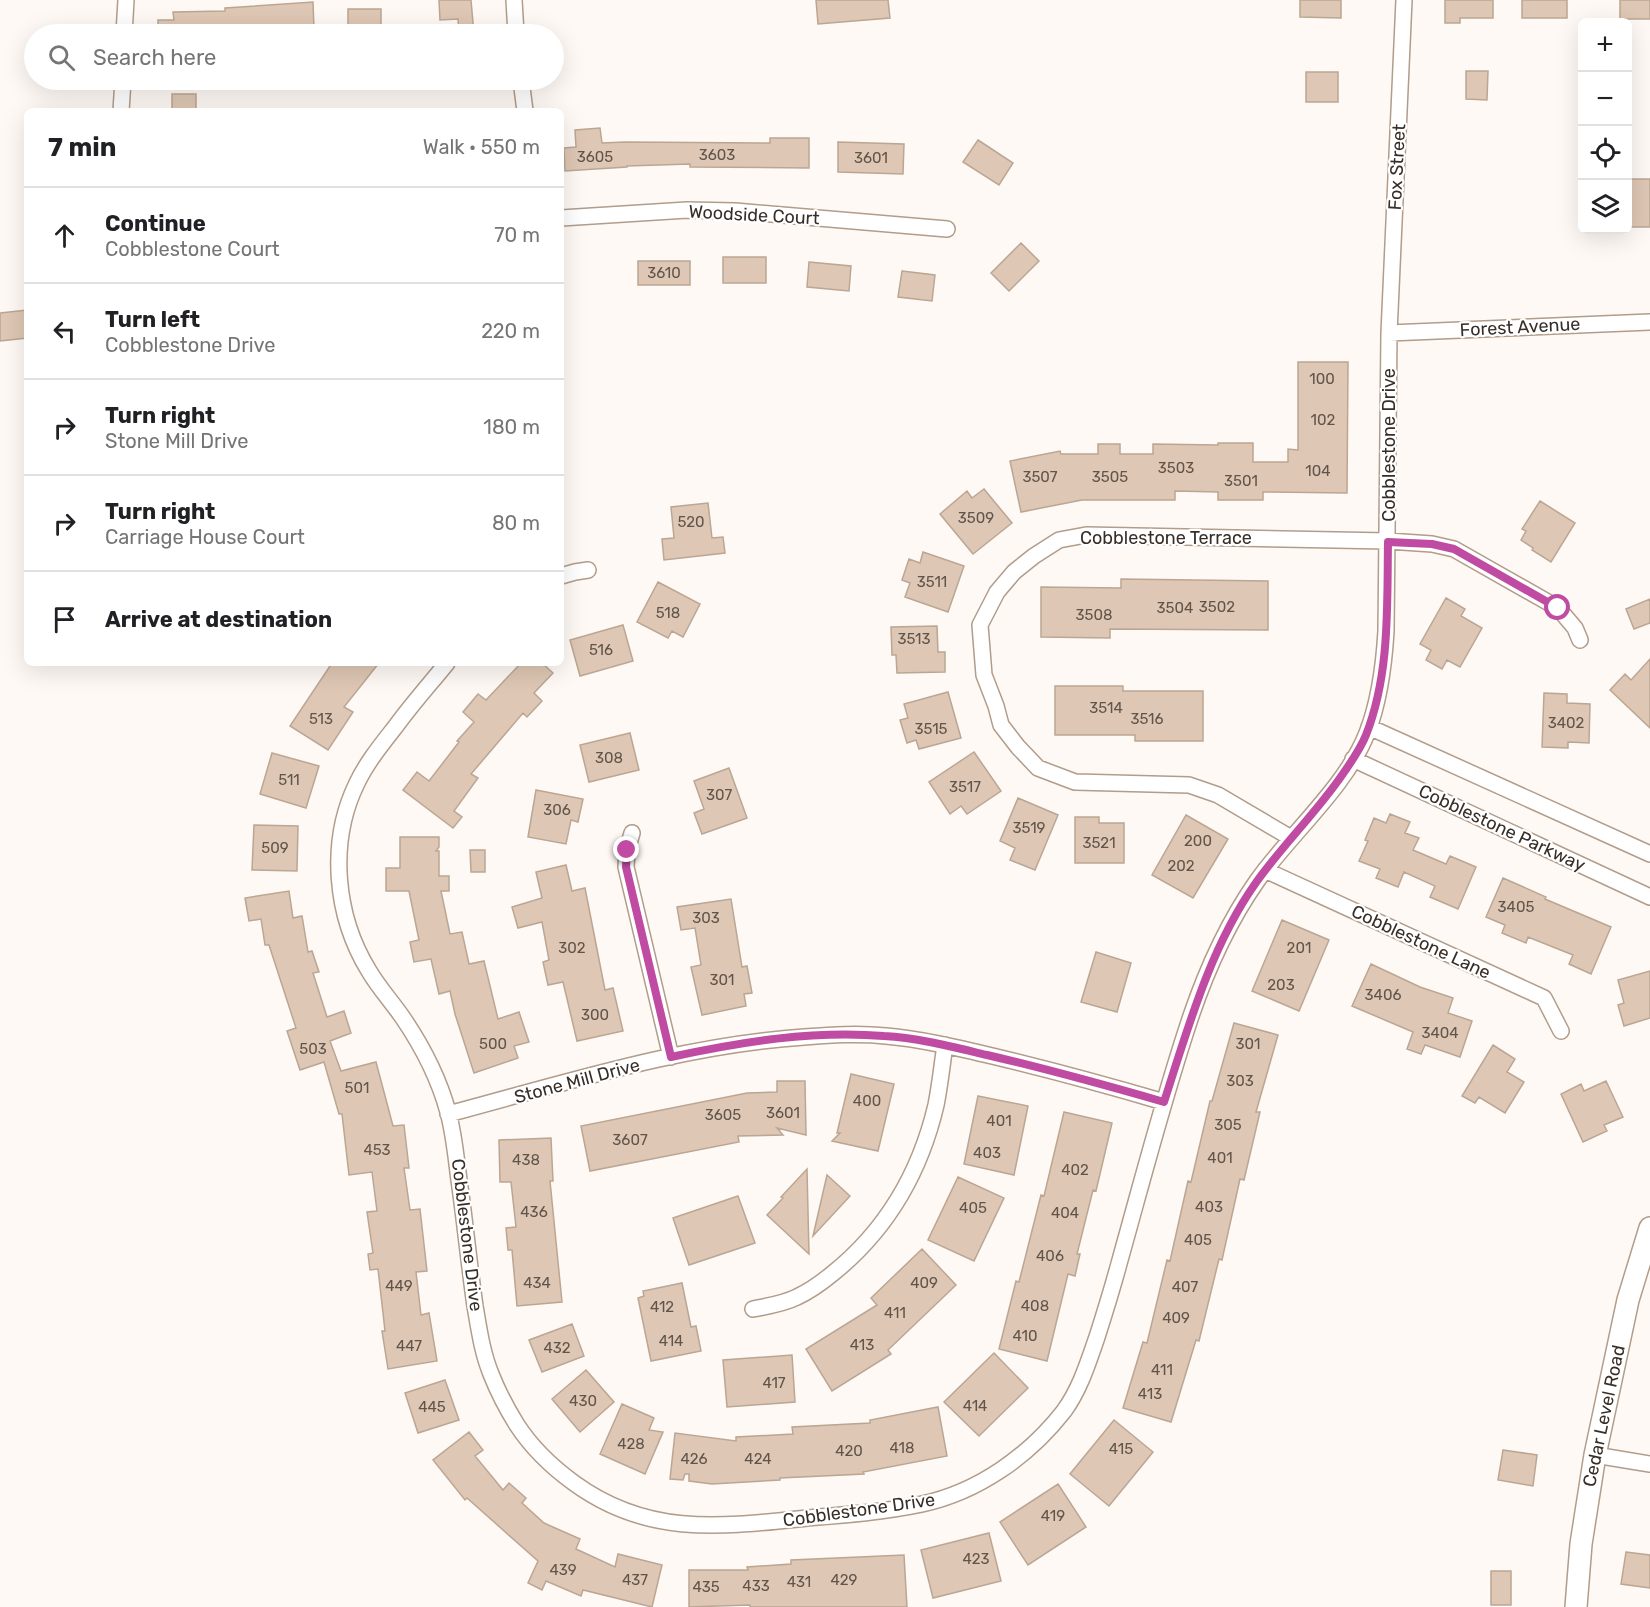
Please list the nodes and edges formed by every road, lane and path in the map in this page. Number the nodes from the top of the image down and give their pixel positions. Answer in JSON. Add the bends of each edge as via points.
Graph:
{"nodes":[{"id":1,"x":126,"y":0,"type":"edge"},
{"id":2,"x":514,"y":0,"type":"edge"},
{"id":3,"x":1404,"y":0,"type":"edge"},
{"id":4,"x":125,"y":24,"type":"edge"},
{"id":5,"x":515,"y":24,"type":"edge"},
{"id":6,"x":122,"y":90,"type":"edge"},
{"id":7,"x":522,"y":90,"type":"edge"},
{"id":8,"x":121,"y":108,"type":"edge"},
{"id":9,"x":525,"y":108,"type":"edge"},
{"id":10,"x":564,"y":218,"type":"edge"},
{"id":11,"x":947,"y":229,"type":"dead end"},
{"id":12,"x":1650,"y":321,"type":"edge"},
{"id":13,"x":1389,"y":333,"type":"junction"},
{"id":14,"x":1388,"y":542,"type":"junction"},
{"id":15,"x":588,"y":570,"type":"dead end"},
{"id":16,"x":564,"y":575,"type":"edge"},
{"id":17,"x":1580,"y":640,"type":"dead end"},
{"id":18,"x":445,"y":666,"type":"edge"},
{"id":19,"x":1369,"y":728,"type":"junction"},
{"id":20,"x":1353,"y":759,"type":"junction"},
{"id":21,"x":632,"y":833,"type":"dead end"},
{"id":22,"x":1291,"y":838,"type":"junction"},
{"id":23,"x":1650,"y":854,"type":"edge"},
{"id":24,"x":1265,"y":870,"type":"junction"},
{"id":25,"x":1650,"y":897,"type":"edge"},
{"id":26,"x":1561,"y":1030,"type":"dead end"},
{"id":27,"x":945,"y":1045,"type":"junction"},
{"id":28,"x":671,"y":1057,"type":"junction"},
{"id":29,"x":1164,"y":1102,"type":"junction"},
{"id":30,"x":448,"y":1114,"type":"junction"},
{"id":31,"x":1650,"y":1228,"type":"edge"},
{"id":32,"x":753,"y":1309,"type":"dead end"},
{"id":33,"x":1595,"y":1455,"type":"junction"},
{"id":34,"x":1650,"y":1464,"type":"edge"},
{"id":35,"x":1576,"y":1607,"type":"edge"}],
"edges":[{"from":1,"to":4,"type":"street"},
{"from":2,"to":5,"type":"street"},
{"from":3,"to":13,"type":"street","name":"Fox Street"},
{"from":6,"to":8,"type":"street"},
{"from":7,"to":9,"type":"street"},
{"from":10,"to":11,"type":"street","name":"Woodside Court","via":[[735,211]]},
{"from":12,"to":13,"type":"street","name":"Forest Avenue"},
{"from":13,"to":14,"type":"street","name":"Cobblestone Drive"},
{"from":14,"to":17,"type":"street","name":"Cobblestone Terrace","via":[[1454,549],[1558,608]]},
{"from":14,"to":19,"type":"street","name":"Cobblestone Drive","via":[[1385,655]]},
{"from":14,"to":22,"type":"street","name":"Cobblestone Terrace","via":[[1086,535],[1059,540],[1014,572],[997,592],[980,625],[984,675],[1001,725],[1038,768],[1075,782],[1189,785],[1218,795]]},
{"from":15,"to":16,"type":"street"},
{"from":18,"to":30,"type":"street","name":"Cobblestone Drive","via":[[371,757],[355,787],[339,847],[339,878],[346,920],[357,949],[426,1058]]},
{"from":19,"to":20,"type":"street","name":"Cobblestone Drive"},
{"from":19,"to":23,"type":"street","name":"Cobblestone Parkway"},
{"from":20,"to":22,"type":"street","name":"Cobblestone Drive"},
{"from":20,"to":25,"type":"street","name":"Cobblestone Parkway"},
{"from":21,"to":28,"type":"street","via":[[626,867]]},
{"from":22,"to":24,"type":"street","name":"Cobblestone Drive"},
{"from":24,"to":26,"type":"street","name":"Cobblestone Lane","via":[[1544,998]]},
{"from":24,"to":29,"type":"street","name":"Cobblestone Drive","via":[[1226,933],[1206,978]]},
{"from":27,"to":28,"type":"street","name":"Stone Mill Drive","via":[[841,1034],[760,1041]]},
{"from":27,"to":29,"type":"street","name":"Stone Mill Drive"},
{"from":27,"to":32,"type":"street","via":[[936,1104],[922,1151],[889,1215],[844,1264],[817,1286],[796,1298]]},
{"from":28,"to":30,"type":"street","name":"Stone Mill Drive"},
{"from":29,"to":30,"type":"street","name":"Cobblestone Drive","via":[[1086,1372],[1062,1413],[1036,1441],[983,1481],[922,1504],[724,1526],[646,1518],[615,1508],[561,1473],[520,1431],[492,1376],[482,1346]]},
{"from":31,"to":33,"type":"main road","name":"Cedar Level Road","via":[[1628,1300]]},
{"from":33,"to":34,"type":"street"},
{"from":33,"to":35,"type":"main road","name":"Cedar Level Road"}]}
